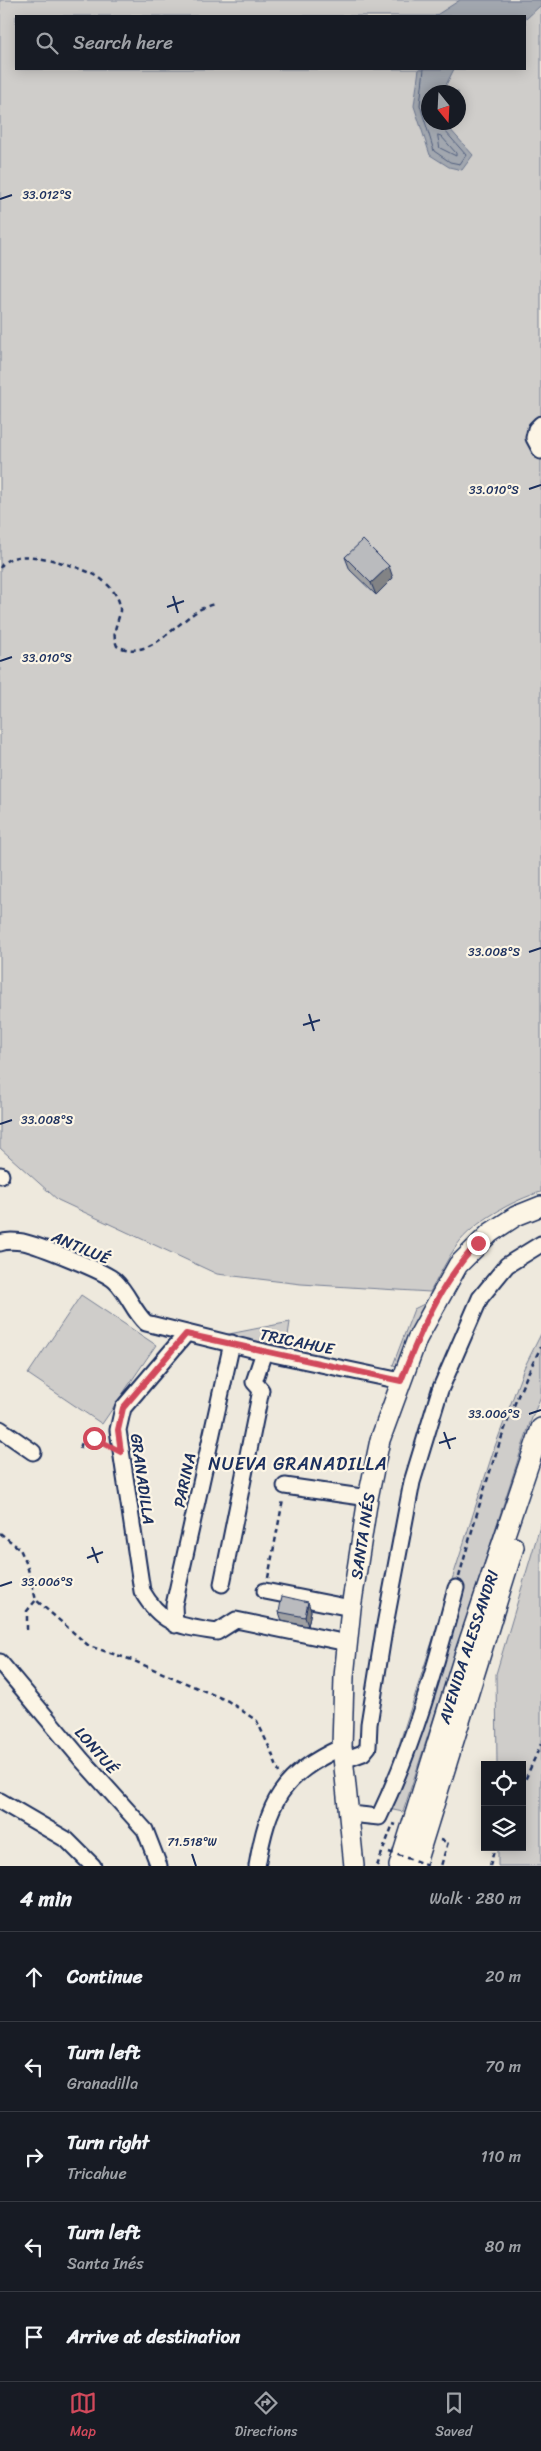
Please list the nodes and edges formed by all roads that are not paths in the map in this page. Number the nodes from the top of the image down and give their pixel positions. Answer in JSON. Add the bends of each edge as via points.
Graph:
{"nodes":[{"id":1,"x":541,"y":424,"type":"edge"},
{"id":2,"x":541,"y":451,"type":"edge"},
{"id":3,"x":541,"y":1206,"type":"edge"},
{"id":4,"x":0,"y":1242,"type":"edge"},
{"id":5,"x":541,"y":1244,"type":"edge"},
{"id":6,"x":186,"y":1334,"type":"junction"},
{"id":7,"x":232,"y":1343,"type":"junction"},
{"id":8,"x":264,"y":1352,"type":"junction"},
{"id":9,"x":401,"y":1381,"type":"junction"},
{"id":10,"x":541,"y":1428,"type":"edge"},
{"id":11,"x":0,"y":1429,"type":"edge"},
{"id":12,"x":32,"y":1452,"type":"dead end"},
{"id":13,"x":541,"y":1466,"type":"edge"},
{"id":14,"x":286,"y":1486,"type":"road end"},
{"id":15,"x":368,"y":1498,"type":"junction"},
{"id":16,"x":222,"y":1584,"type":"dead end"},
{"id":17,"x":456,"y":1588,"type":"road end"},
{"id":18,"x":265,"y":1591,"type":"road end"},
{"id":19,"x":351,"y":1608,"type":"junction"},
{"id":20,"x":175,"y":1625,"type":"junction"},
{"id":21,"x":347,"y":1642,"type":"junction"},
{"id":22,"x":0,"y":1662,"type":"edge"},
{"id":23,"x":343,"y":1753,"type":"junction"},
{"id":24,"x":0,"y":1801,"type":"edge"},
{"id":25,"x":350,"y":1814,"type":"junction"},
{"id":26,"x":394,"y":1859,"type":"edge"},
{"id":27,"x":94,"y":1866,"type":"edge"},
{"id":28,"x":159,"y":1866,"type":"edge"},
{"id":29,"x":258,"y":1866,"type":"edge"},
{"id":30,"x":354,"y":1866,"type":"edge"},
{"id":31,"x":415,"y":1866,"type":"edge"}],
"edges":[{"from":1,"to":2,"type":"street","via":[[534,438]]},
{"from":3,"to":9,"type":"main road","name":"SANTA INÉS","via":[[516,1216],[490,1233],[458,1266],[417,1339]]},
{"from":4,"to":6,"type":"street","name":"ANTILUÉ","via":[[25,1242],[95,1270],[114,1280],[136,1314],[146,1323]]},
{"from":5,"to":23,"type":"street","via":[[508,1264],[480,1298],[440,1390],[412,1482],[384,1630],[367,1751]]},
{"from":6,"to":7,"type":"street","name":"TRICAHUE"},
{"from":6,"to":20,"type":"street","name":"GRANADILLA","via":[[123,1408],[118,1430],[142,1591],[150,1605]]},
{"from":7,"to":8,"type":"street","name":"TRICAHUE"},
{"from":7,"to":20,"type":"street","name":"PARINA","via":[[174,1605]]},
{"from":8,"to":9,"type":"street","name":"TRICAHUE"},
{"from":8,"to":16,"type":"street","via":[[254,1382],[261,1390]]},
{"from":9,"to":15,"type":"main road","name":"SANTA INÉS","via":[[380,1440]]},
{"from":10,"to":26,"type":"main road","name":"AVENIDA ALESSANDRI"},
{"from":11,"to":12,"type":"street"},
{"from":13,"to":31,"type":"main road","name":"AVENIDA ALESSANDRI"},
{"from":14,"to":15,"type":"street"},
{"from":15,"to":19,"type":"main road","name":"SANTA INÉS"},
{"from":17,"to":25,"type":"street","via":[[436,1664],[400,1772],[379,1817]]},
{"from":18,"to":19,"type":"street"},
{"from":19,"to":21,"type":"main road","name":"SANTA INÉS"},
{"from":20,"to":21,"type":"street","via":[[217,1632],[236,1620]]},
{"from":21,"to":23,"type":"main road","name":"SANTA INÉS"},
{"from":22,"to":28,"type":"street","name":"LONTUÉ","via":[[145,1830]]},
{"from":23,"to":25,"type":"main road","name":"SANTA INÉS"},
{"from":23,"to":29,"type":"street","via":[[317,1758],[293,1777],[277,1797],[263,1830]]},
{"from":24,"to":27,"type":"street","via":[[68,1840]]},
{"from":25,"to":30,"type":"main road","name":"SANTA INÉS"}]}
